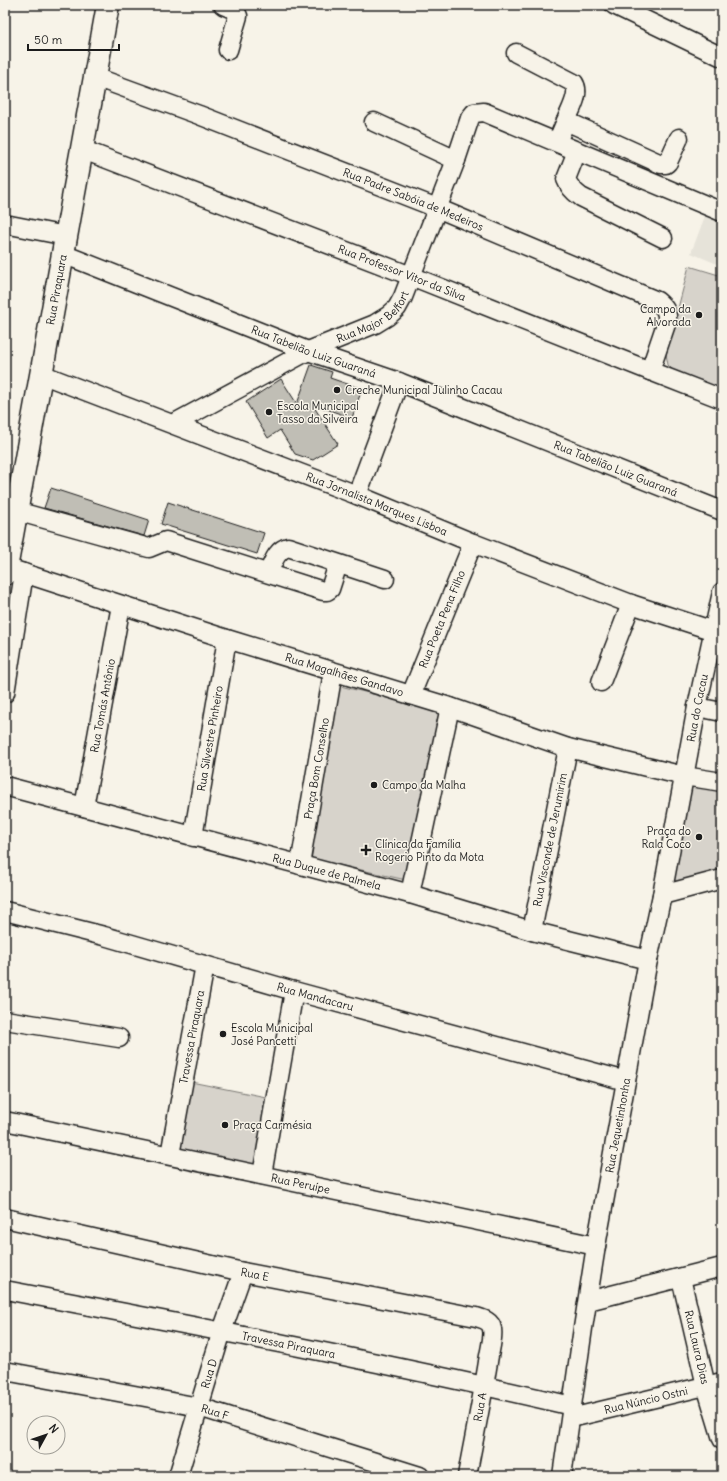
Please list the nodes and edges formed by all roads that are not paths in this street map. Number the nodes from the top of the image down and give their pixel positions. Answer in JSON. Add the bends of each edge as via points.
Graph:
{"nodes":[{"id":1,"x":108,"y":5,"type":"edge"},
{"id":2,"x":223,"y":5,"type":"edge"},
{"id":3,"x":614,"y":5,"type":"edge"},
{"id":4,"x":228,"y":50,"type":"dead end"},
{"id":5,"x":516,"y":53,"type":"dead end"},
{"id":6,"x":722,"y":58,"type":"edge"},
{"id":7,"x":95,"y":77,"type":"junction"},
{"id":8,"x":566,"y":121,"type":"junction"},
{"id":9,"x":374,"y":122,"type":"dead end"},
{"id":10,"x":679,"y":138,"type":"dead end"},
{"id":11,"x":557,"y":142,"type":"junction"},
{"id":12,"x":81,"y":149,"type":"junction"},
{"id":13,"x":577,"y":151,"type":"junction"},
{"id":14,"x":456,"y":160,"type":"junction"},
{"id":15,"x":437,"y":208,"type":"junction"},
{"id":16,"x":722,"y":212,"type":"edge"},
{"id":17,"x":5,"y":224,"type":"edge"},
{"id":18,"x":663,"y":238,"type":"dead end"},
{"id":19,"x":64,"y":245,"type":"junction"},
{"id":20,"x":411,"y":276,"type":"junction"},
{"id":21,"x":308,"y":351,"type":"junction"},
{"id":22,"x":650,"y":371,"type":"junction"},
{"id":23,"x":41,"y":374,"type":"junction"},
{"id":24,"x":399,"y":382,"type":"junction"},
{"id":25,"x":722,"y":399,"type":"edge"},
{"id":26,"x":173,"y":424,"type":"junction"},
{"id":27,"x":357,"y":495,"type":"junction"},
{"id":28,"x":16,"y":511,"type":"junction"},
{"id":29,"x":722,"y":511,"type":"edge"},
{"id":30,"x":473,"y":543,"type":"junction"},
{"id":31,"x":338,"y":564,"type":"junction"},
{"id":32,"x":10,"y":570,"type":"edge"},
{"id":33,"x":268,"y":573,"type":"junction"},
{"id":34,"x":385,"y":579,"type":"dead end"},
{"id":35,"x":722,"y":592,"type":"edge"},
{"id":36,"x":631,"y":604,"type":"junction"},
{"id":37,"x":121,"y":606,"type":"junction"},
{"id":38,"x":227,"y":639,"type":"junction"},
{"id":39,"x":716,"y":639,"type":"edge"},
{"id":40,"x":333,"y":672,"type":"junction"},
{"id":41,"x":601,"y":682,"type":"dead end"},
{"id":42,"x":5,"y":693,"type":"edge"},
{"id":43,"x":411,"y":696,"type":"junction"},
{"id":44,"x":450,"y":707,"type":"junction"},
{"id":45,"x":697,"y":708,"type":"junction"},
{"id":46,"x":722,"y":712,"type":"edge"},
{"id":47,"x":568,"y":748,"type":"junction"},
{"id":48,"x":684,"y":776,"type":"junction"},
{"id":49,"x":722,"y":782,"type":"edge"},
{"id":50,"x":5,"y":786,"type":"edge"},
{"id":51,"x":84,"y":807,"type":"junction"},
{"id":52,"x":193,"y":837,"type":"junction"},
{"id":53,"x":300,"y":865,"type":"junction"},
{"id":54,"x":722,"y":879,"type":"edge"},
{"id":55,"x":410,"y":894,"type":"junction"},
{"id":56,"x":662,"y":895,"type":"junction"},
{"id":57,"x":5,"y":911,"type":"edge"},
{"id":58,"x":532,"y":931,"type":"junction"},
{"id":59,"x":648,"y":960,"type":"junction"},
{"id":60,"x":205,"y":965,"type":"junction"},
{"id":61,"x":294,"y":991,"type":"junction"},
{"id":62,"x":5,"y":1020,"type":"edge"},
{"id":63,"x":119,"y":1038,"type":"dead end"},
{"id":64,"x":626,"y":1081,"type":"junction"},
{"id":65,"x":5,"y":1121,"type":"edge"},
{"id":66,"x":170,"y":1156,"type":"junction"},
{"id":67,"x":262,"y":1175,"type":"junction"},
{"id":68,"x":5,"y":1218,"type":"edge"},
{"id":69,"x":596,"y":1246,"type":"junction"},
{"id":70,"x":722,"y":1267,"type":"edge"},
{"id":71,"x":243,"y":1272,"type":"junction"},
{"id":72,"x":681,"y":1278,"type":"junction"},
{"id":73,"x":5,"y":1290,"type":"edge"},
{"id":74,"x":588,"y":1301,"type":"junction"},
{"id":75,"x":222,"y":1331,"type":"junction"},
{"id":76,"x":491,"y":1337,"type":"joint"},
{"id":77,"x":5,"y":1371,"type":"edge"},
{"id":78,"x":714,"y":1384,"type":"edge"},
{"id":79,"x":484,"y":1386,"type":"junction"},
{"id":80,"x":199,"y":1407,"type":"junction"},
{"id":81,"x":571,"y":1412,"type":"junction"},
{"id":82,"x":722,"y":1439,"type":"edge"},
{"id":83,"x":178,"y":1476,"type":"edge"},
{"id":84,"x":420,"y":1476,"type":"edge"},
{"id":85,"x":467,"y":1476,"type":"edge"},
{"id":86,"x":562,"y":1476,"type":"edge"}],
"edges":[{"from":1,"to":7,"type":"main road","name":"Rua Piraquara"},
{"from":2,"to":4,"type":"street","via":[[235,10],[238,16]]},
{"from":3,"to":6,"type":"street"},
{"from":5,"to":8,"type":"street","via":[[574,83],[577,92]]},
{"from":7,"to":12,"type":"main road","name":"Rua Piraquara"},
{"from":7,"to":15,"type":"street","name":"Rua Padre Sabóia de Medeiros"},
{"from":8,"to":10,"type":"street","via":[[661,164],[668,162]]},
{"from":8,"to":11,"type":"street"},
{"from":9,"to":14,"type":"street"},
{"from":11,"to":13,"type":"street"},
{"from":11,"to":14,"type":"street","name":"Rua Major Belfort","via":[[484,112],[478,112],[470,118]]},
{"from":12,"to":19,"type":"main road","name":"Rua Piraquara"},
{"from":12,"to":20,"type":"street","name":"Rua Professor Vitor da Silva"},
{"from":13,"to":16,"type":"street"},
{"from":13,"to":18,"type":"street","via":[[566,179],[574,192]]},
{"from":14,"to":15,"type":"street","name":"Rua Major Belfort"},
{"from":15,"to":20,"type":"street","name":"Rua Major Belfort"},
{"from":15,"to":22,"type":"street","name":"Rua Padre Sabóia de Medeiros","via":[[657,301],[666,311],[667,321]]},
{"from":17,"to":19,"type":"street","name":"Rua Tabelião Luiz Guaraná"},
{"from":19,"to":21,"type":"street","name":"Rua Tabelião Luiz Guaraná"},
{"from":19,"to":23,"type":"main road","name":"Rua Piraquara"},
{"from":20,"to":21,"type":"street","name":"Rua Major Belfort","via":[[397,308],[388,316]]},
{"from":20,"to":22,"type":"street","name":"Rua Professor Vitor da Silva"},
{"from":21,"to":24,"type":"street","name":"Rua Tabelião Luiz Guaraná"},
{"from":21,"to":26,"type":"street","name":"Rua Major Belfort"},
{"from":22,"to":25,"type":"street","name":"Rua Professor Vitor da Silva"},
{"from":23,"to":26,"type":"street","name":"Rua Jornalista Marques Lisboa"},
{"from":23,"to":28,"type":"main road","name":"Rua Piraquara"},
{"from":24,"to":27,"type":"street"},
{"from":24,"to":29,"type":"street","name":"Rua Tabelião Luiz Guaraná"},
{"from":26,"to":27,"type":"street","name":"Rua Jornalista Marques Lisboa"},
{"from":27,"to":30,"type":"street","name":"Rua Jornalista Marques Lisboa"},
{"from":28,"to":32,"type":"main road","name":"Rua Piraquara"},
{"from":28,"to":33,"type":"street","via":[[149,548],[166,541]]},
{"from":30,"to":36,"type":"street","name":"Rua Jornalista Marques Lisboa"},
{"from":30,"to":43,"type":"street","name":"Rua Poeta Pena Filho"},
{"from":31,"to":33,"type":"street","via":[[288,547],[278,552]]},
{"from":31,"to":33,"type":"street","via":[[330,589],[327,591]]},
{"from":31,"to":34,"type":"street"},
{"from":32,"to":37,"type":"street","name":"Rua Magalhães Gandavo"},
{"from":32,"to":42,"type":"street"},
{"from":35,"to":39,"type":"street","name":"Rua do Cacau"},
{"from":36,"to":39,"type":"street","name":"Rua Jornalista Marques Lisboa"},
{"from":36,"to":41,"type":"street"},
{"from":37,"to":38,"type":"street","name":"Rua Magalhães Gandavo"},
{"from":37,"to":51,"type":"street","name":"Rua Tomás Antônio"},
{"from":38,"to":40,"type":"street","name":"Rua Magalhães Gandavo"},
{"from":38,"to":52,"type":"street","name":"Rua Silvestre Pinheiro"},
{"from":39,"to":45,"type":"street","name":"Rua do Cacau"},
{"from":40,"to":43,"type":"street","name":"Rua Magalhães Gandavo"},
{"from":40,"to":53,"type":"street","name":"Praça Bom Conselho"},
{"from":43,"to":44,"type":"street","name":"Rua Magalhães Gandavo"},
{"from":44,"to":47,"type":"street","name":"Rua Magalhães Gandavo"},
{"from":44,"to":55,"type":"street"},
{"from":45,"to":46,"type":"street"},
{"from":45,"to":48,"type":"street","name":"Rua do Cacau"},
{"from":47,"to":48,"type":"street","name":"Rua Magalhães Gandavo"},
{"from":47,"to":58,"type":"street","name":"Rua Visconde de Jerumirim"},
{"from":48,"to":49,"type":"street","name":"Rua Magalhães Gandavo"},
{"from":48,"to":56,"type":"street","name":"Rua Jequetinhonha"},
{"from":50,"to":51,"type":"street","name":"Rua Duque de Palmela"},
{"from":51,"to":52,"type":"street","name":"Rua Duque de Palmela"},
{"from":52,"to":53,"type":"street","name":"Rua Duque de Palmela"},
{"from":53,"to":55,"type":"street","name":"Rua Duque de Palmela"},
{"from":54,"to":56,"type":"street"},
{"from":55,"to":58,"type":"street","name":"Rua Duque de Palmela"},
{"from":56,"to":59,"type":"street","name":"Rua Jequetinhonha"},
{"from":57,"to":60,"type":"street","name":"Rua Mandacaru"},
{"from":58,"to":59,"type":"street","name":"Rua Duque de Palmela"},
{"from":59,"to":64,"type":"street","name":"Rua Jequetinhonha"},
{"from":60,"to":61,"type":"street","name":"Rua Mandacaru"},
{"from":60,"to":66,"type":"street","name":"Travessa Piraquara"},
{"from":61,"to":64,"type":"street","name":"Rua Mandacaru"},
{"from":61,"to":67,"type":"street"},
{"from":62,"to":63,"type":"street"},
{"from":64,"to":69,"type":"street","name":"Rua Jequetinhonha"},
{"from":65,"to":66,"type":"street","name":"Rua Peruípe"},
{"from":66,"to":67,"type":"street","name":"Rua Peruípe"},
{"from":67,"to":69,"type":"street","name":"Rua Peruípe"},
{"from":68,"to":71,"type":"street","name":"Rua E"},
{"from":69,"to":74,"type":"street","name":"Rua Jequetinhonha"},
{"from":70,"to":72,"type":"street"},
{"from":71,"to":75,"type":"street","name":"Rua D"},
{"from":71,"to":76,"type":"street","name":"Rua E","via":[[476,1317],[490,1323]]},
{"from":72,"to":74,"type":"street"},
{"from":72,"to":78,"type":"street","name":"Rua Laura Dias"},
{"from":73,"to":75,"type":"street","name":"Travessa Piraquara"},
{"from":74,"to":81,"type":"street","name":"Rua Jequetinhonha"},
{"from":75,"to":79,"type":"street","name":"Travessa Piraquara"},
{"from":75,"to":80,"type":"street","name":"Rua D"},
{"from":76,"to":79,"type":"street","name":"Rua A"},
{"from":77,"to":80,"type":"street","name":"Rua F"},
{"from":78,"to":81,"type":"street","name":"Rua Núncio Ostni"},
{"from":78,"to":82,"type":"street","name":"Rua Laura Dias"},
{"from":79,"to":81,"type":"street","name":"Travessa Piraquara"},
{"from":79,"to":85,"type":"street","name":"Rua A"},
{"from":80,"to":83,"type":"street","name":"Rua D"},
{"from":80,"to":84,"type":"street","name":"Rua F"},
{"from":81,"to":86,"type":"street","name":"Rua Jequetinhonha"}]}
